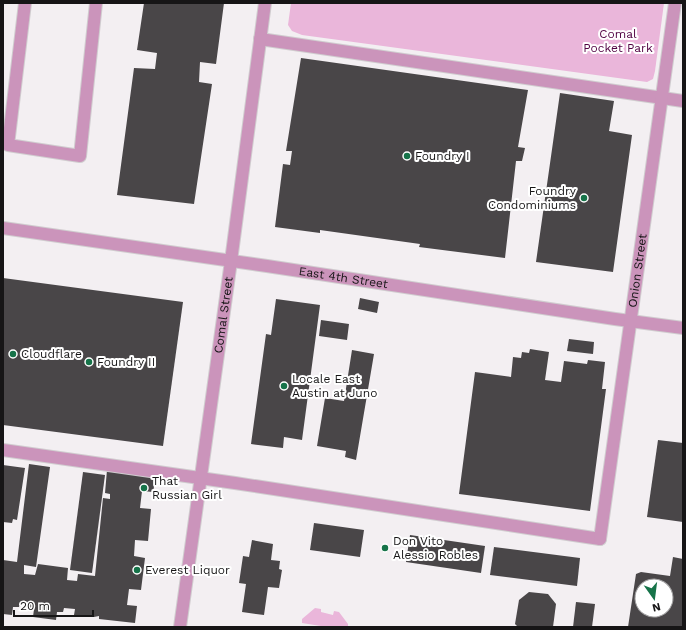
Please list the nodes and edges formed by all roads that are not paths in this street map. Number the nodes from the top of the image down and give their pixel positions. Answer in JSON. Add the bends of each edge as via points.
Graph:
{"nodes":[{"id":1,"x":25,"y":3,"type":"edge"},
{"id":2,"x":96,"y":3,"type":"edge"},
{"id":3,"x":265,"y":3,"type":"edge"},
{"id":4,"x":675,"y":3,"type":"edge"},
{"id":5,"x":260,"y":39,"type":"junction"},
{"id":6,"x":662,"y":98,"type":"junction"},
{"id":7,"x":683,"y":101,"type":"edge"},
{"id":8,"x":3,"y":228,"type":"edge"},
{"id":9,"x":231,"y":261,"type":"junction"},
{"id":10,"x":630,"y":321,"type":"junction"},
{"id":11,"x":683,"y":328,"type":"edge"},
{"id":12,"x":3,"y":450,"type":"edge"},
{"id":13,"x":201,"y":479,"type":"junction"},
{"id":14,"x":180,"y":627,"type":"edge"}],
"edges":[{"from":1,"to":2,"type":"street","via":[[8,145],[80,156]]},
{"from":3,"to":5,"type":"street","name":"Comal Street"},
{"from":4,"to":6,"type":"street","name":"Onion Street"},
{"from":5,"to":6,"type":"street"},
{"from":5,"to":9,"type":"street","name":"Comal Street"},
{"from":6,"to":7,"type":"street"},
{"from":6,"to":10,"type":"street","name":"Onion Street"},
{"from":8,"to":9,"type":"street","name":"East 4th Street"},
{"from":9,"to":10,"type":"street","name":"East 4th Street"},
{"from":9,"to":13,"type":"street","name":"Comal Street"},
{"from":10,"to":11,"type":"street","name":"East 4th Street"},
{"from":10,"to":13,"type":"street","name":"Onion Street","via":[[600,539]]},
{"from":12,"to":13,"type":"street"},
{"from":13,"to":14,"type":"street","name":"Comal Street"}]}
